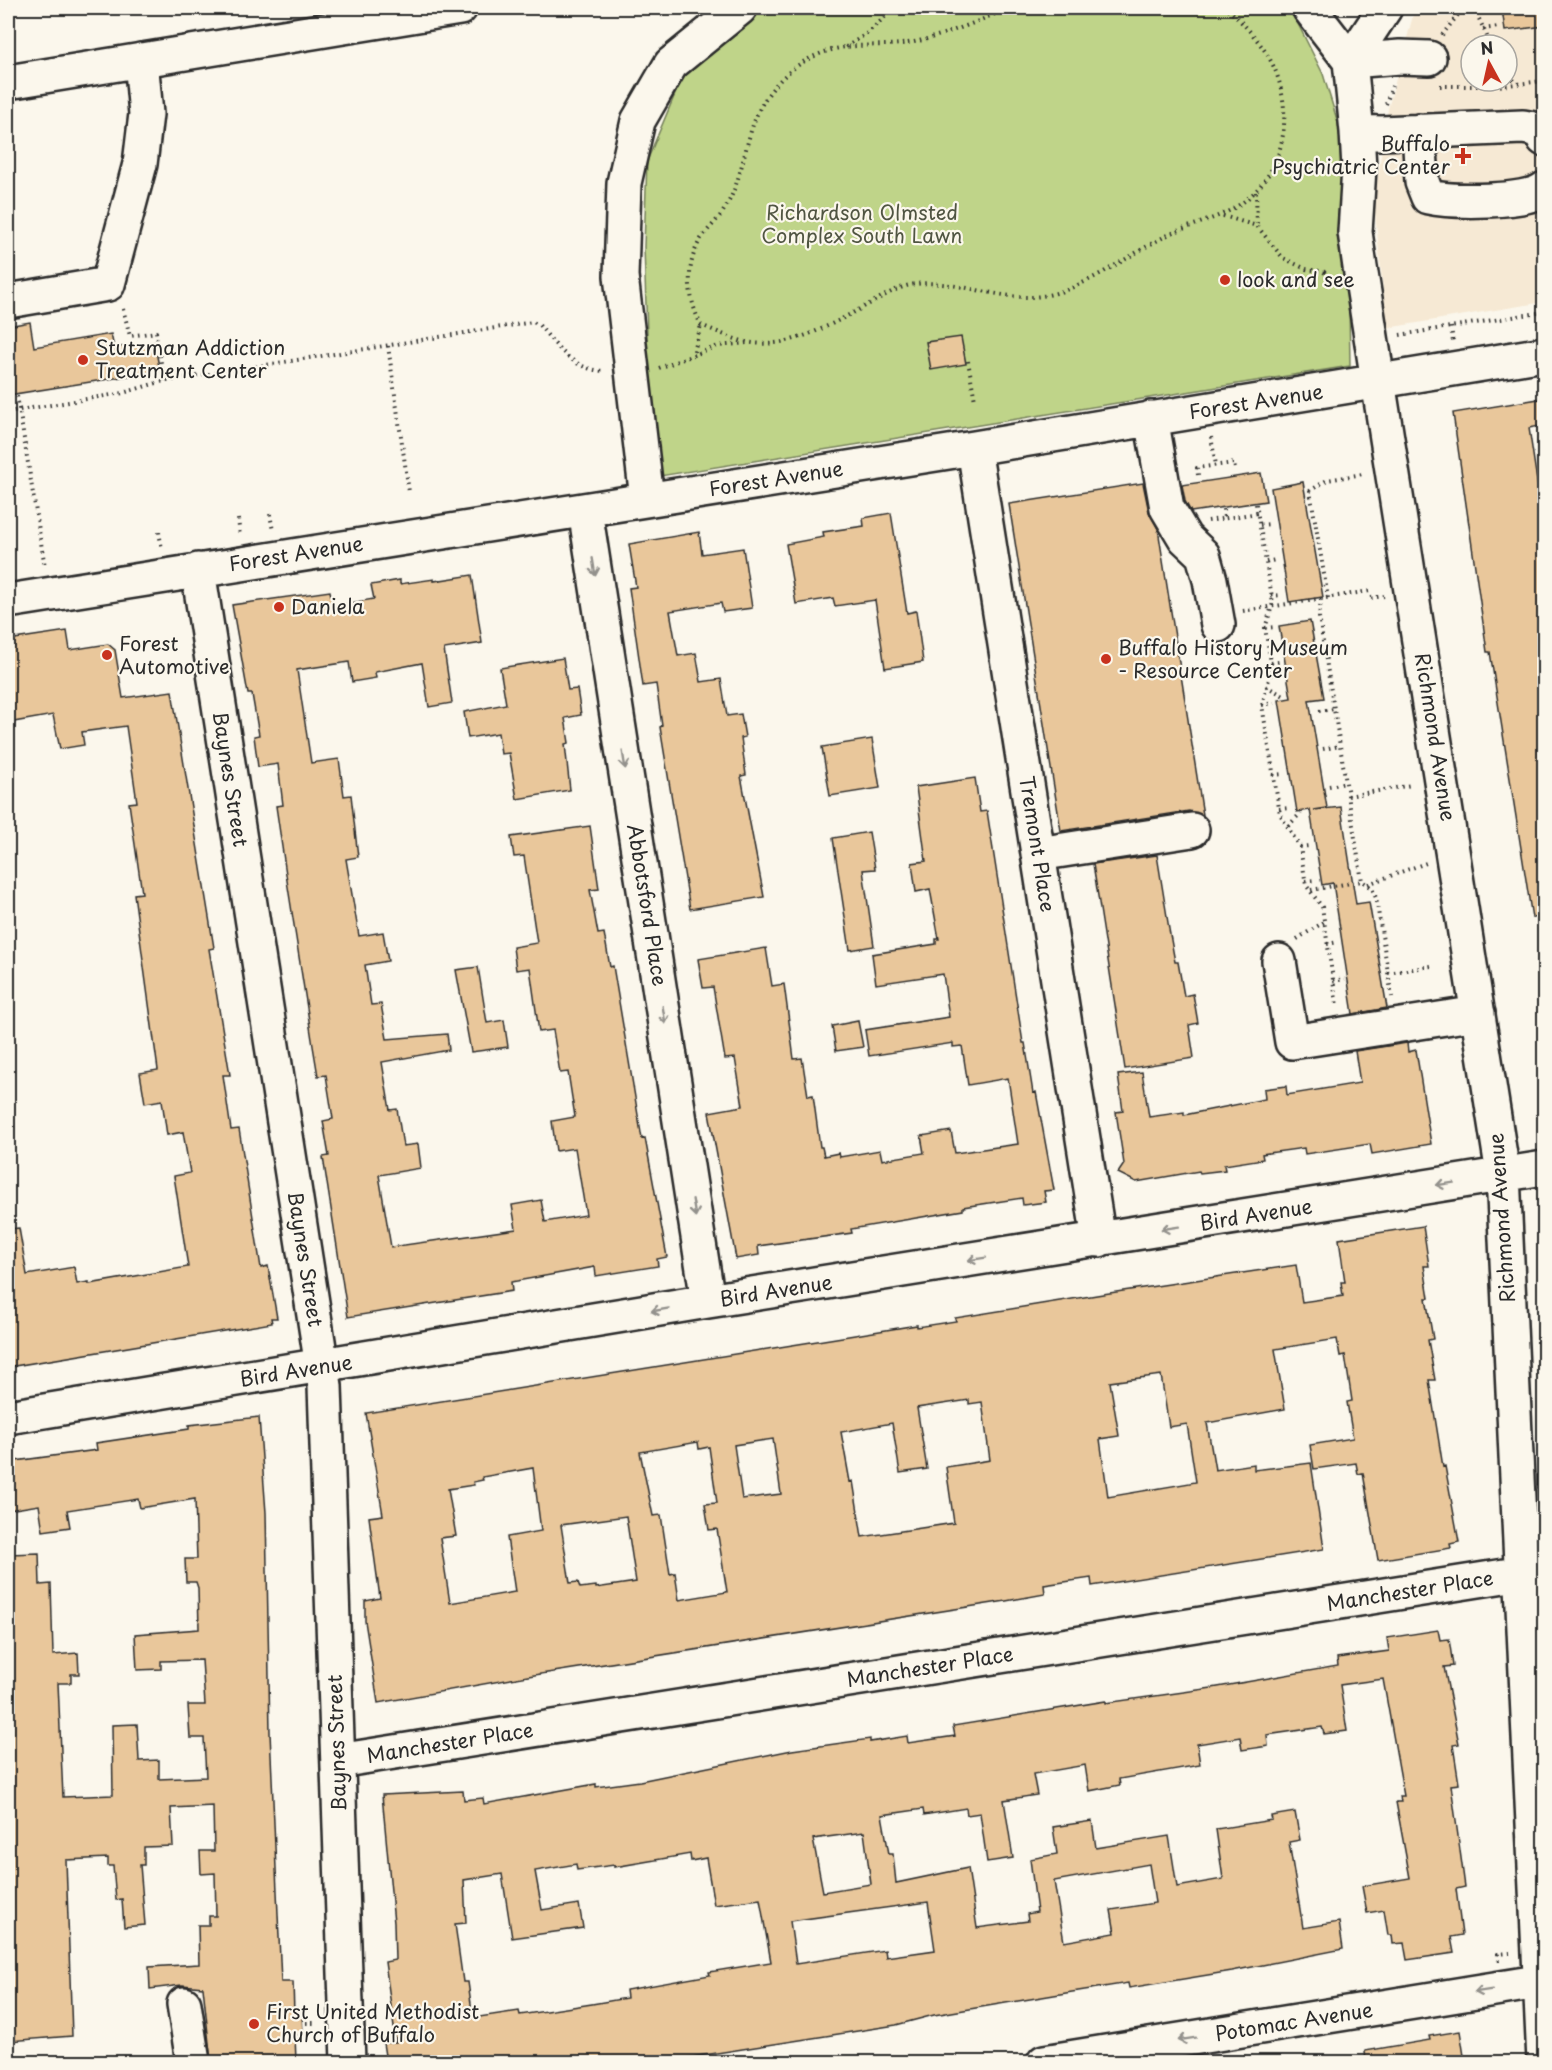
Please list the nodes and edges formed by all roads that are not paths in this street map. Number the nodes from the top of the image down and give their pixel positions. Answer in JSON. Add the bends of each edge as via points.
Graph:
{"nodes":[{"id":1,"x":460,"y":8,"type":"edge"},
{"id":2,"x":740,"y":8,"type":"edge"},
{"id":3,"x":1309,"y":8,"type":"edge"},
{"id":4,"x":1385,"y":8,"type":"edge"},
{"id":5,"x":141,"y":60,"type":"junction"},
{"id":6,"x":1350,"y":61,"type":"junction"},
{"id":7,"x":1430,"y":72,"type":"road end"},
{"id":8,"x":8,"y":82,"type":"edge"},
{"id":9,"x":1419,"y":131,"type":"junction"},
{"id":10,"x":1357,"y":132,"type":"junction"},
{"id":11,"x":1545,"y":139,"type":"edge"},
{"id":12,"x":1545,"y":189,"type":"edge"},
{"id":13,"x":8,"y":301,"type":"edge"},
{"id":14,"x":1545,"y":354,"type":"edge"},
{"id":15,"x":1378,"y":382,"type":"junction"},
{"id":16,"x":1151,"y":418,"type":"junction"},
{"id":17,"x":974,"y":448,"type":"junction"},
{"id":18,"x":647,"y":499,"type":"junction"},
{"id":19,"x":585,"y":510,"type":"junction"},
{"id":20,"x":198,"y":570,"type":"junction"},
{"id":21,"x":8,"y":601,"type":"edge"},
{"id":22,"x":1218,"y":625,"type":"dead end"},
{"id":23,"x":1192,"y":830,"type":"dead end"},
{"id":24,"x":1038,"y":854,"type":"junction"},
{"id":25,"x":1284,"y":953,"type":"road end"},
{"id":26,"x":1478,"y":1013,"type":"junction"},
{"id":27,"x":1545,"y":1168,"type":"edge"},
{"id":28,"x":1503,"y":1174,"type":"junction"},
{"id":29,"x":1099,"y":1240,"type":"junction"},
{"id":30,"x":708,"y":1301,"type":"junction"},
{"id":31,"x":322,"y":1367,"type":"junction"},
{"id":32,"x":8,"y":1417,"type":"edge"},
{"id":33,"x":1523,"y":1573,"type":"junction"},
{"id":34,"x":338,"y":1761,"type":"junction"},
{"id":35,"x":1543,"y":1981,"type":"edge"},
{"id":36,"x":183,"y":2004,"type":"dead end"},
{"id":37,"x":193,"y":2062,"type":"edge"},
{"id":38,"x":348,"y":2062,"type":"edge"},
{"id":39,"x":1044,"y":2062,"type":"edge"},
{"id":40,"x":1544,"y":2062,"type":"edge"}],
"edges":[{"from":1,"to":5,"type":"street"},
{"from":2,"to":18,"type":"street","via":[[671,63],[638,121],[624,183],[621,276]]},
{"from":3,"to":6,"type":"street"},
{"from":4,"to":6,"type":"street"},
{"from":5,"to":8,"type":"street"},
{"from":5,"to":13,"type":"street","via":[[146,114],[140,164],[108,284]]},
{"from":6,"to":7,"type":"street","via":[[1400,57]]},
{"from":6,"to":10,"type":"street","name":"Richmond Avenue"},
{"from":9,"to":10,"type":"street"},
{"from":9,"to":11,"type":"street","via":[[1523,127],[1540,129]]},
{"from":9,"to":12,"type":"street","via":[[1422,182],[1428,197],[1444,201],[1528,196]]},
{"from":10,"to":15,"type":"street","name":"Richmond Avenue","via":[[1355,232]]},
{"from":14,"to":15,"type":"street","name":"Forest Avenue"},
{"from":15,"to":16,"type":"street","name":"Forest Avenue"},
{"from":15,"to":26,"type":"street","name":"Richmond Avenue"},
{"from":16,"to":17,"type":"street","name":"Forest Avenue"},
{"from":16,"to":22,"type":"street","via":[[1167,508],[1185,538],[1203,555]]},
{"from":17,"to":18,"type":"street","name":"Forest Avenue"},
{"from":17,"to":24,"type":"street","name":"Tremont Place"},
{"from":18,"to":19,"type":"street","name":"Forest Avenue"},
{"from":19,"to":20,"type":"street","name":"Forest Avenue"},
{"from":19,"to":30,"type":"street","name":"Abbotsford Place","one_way":true},
{"from":20,"to":21,"type":"street","name":"Forest Avenue"},
{"from":20,"to":31,"type":"street","name":"Baynes Street"},
{"from":23,"to":24,"type":"street"},
{"from":24,"to":29,"type":"street","name":"Tremont Place"},
{"from":25,"to":26,"type":"street","via":[[1292,1042]]},
{"from":26,"to":28,"type":"street","name":"Richmond Avenue"},
{"from":27,"to":28,"type":"street","name":"Bird Avenue"},
{"from":28,"to":29,"type":"street","name":"Bird Avenue","one_way":true},
{"from":28,"to":33,"type":"street","name":"Richmond Avenue"},
{"from":29,"to":30,"type":"street","name":"Bird Avenue","one_way":true},
{"from":30,"to":31,"type":"street","name":"Bird Avenue","one_way":true},
{"from":31,"to":32,"type":"street","name":"Bird Avenue"},
{"from":31,"to":34,"type":"street","name":"Baynes Street"},
{"from":33,"to":34,"type":"street","name":"Manchester Place"},
{"from":33,"to":35,"type":"street","name":"Richmond Avenue"},
{"from":34,"to":38,"type":"street","name":"Baynes Street"},
{"from":35,"to":39,"type":"street","name":"Potomac Avenue","one_way":true},
{"from":35,"to":40,"type":"street","name":"Richmond Avenue"},
{"from":36,"to":37,"type":"street"}]}
